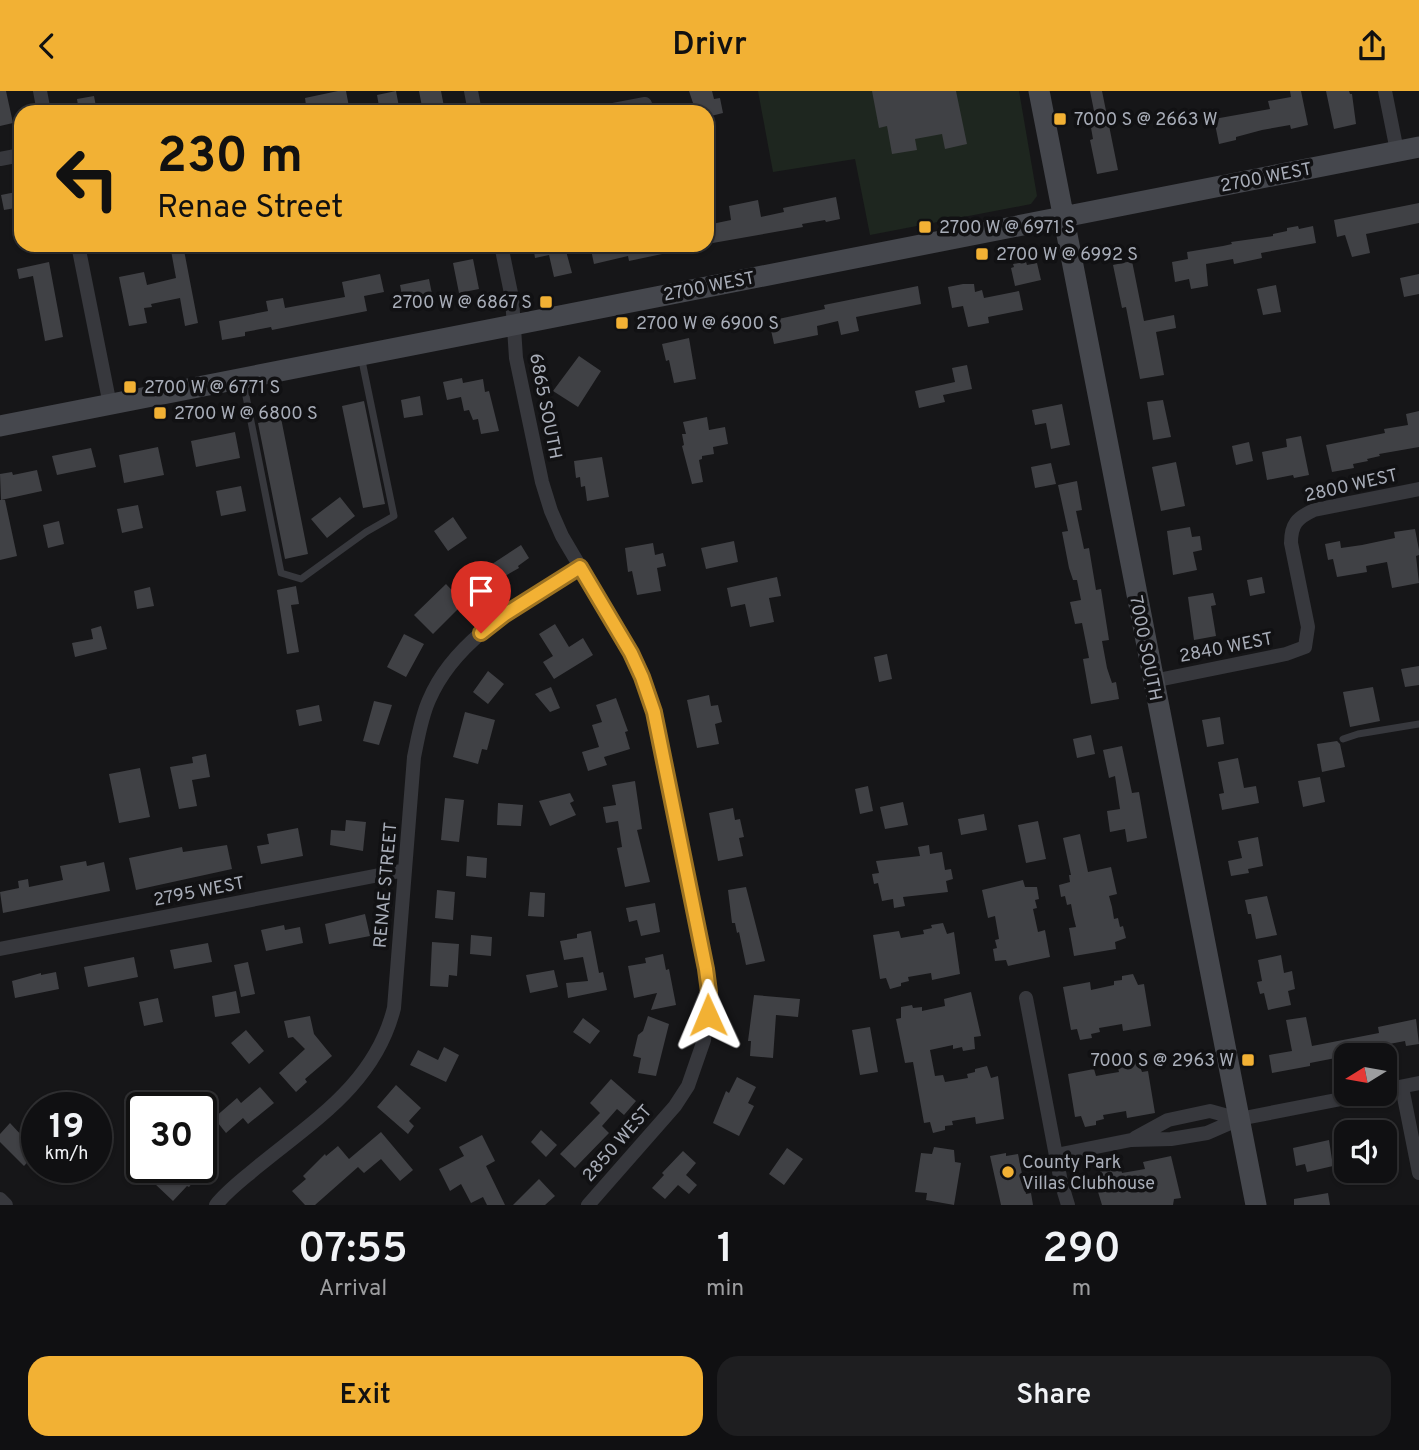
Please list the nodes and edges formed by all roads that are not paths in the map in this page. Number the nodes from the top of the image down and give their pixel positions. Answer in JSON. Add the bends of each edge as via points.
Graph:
{"nodes":[{"id":1,"x":1039,"y":91,"type":"edge"},
{"id":2,"x":1385,"y":91,"type":"edge"},
{"id":3,"x":645,"y":104,"type":"dead end"},
{"id":4,"x":640,"y":105,"type":"edge"},
{"id":5,"x":1419,"y":147,"type":"edge"},
{"id":6,"x":1397,"y":151,"type":"junction"},
{"id":7,"x":1064,"y":217,"type":"junction"},
{"id":8,"x":79,"y":252,"type":"edge"},
{"id":9,"x":503,"y":252,"type":"edge"},
{"id":10,"x":513,"y":324,"type":"junction"},
{"id":11,"x":360,"y":355,"type":"junction"},
{"id":12,"x":242,"y":377,"type":"junction"},
{"id":13,"x":110,"y":405,"type":"junction"},
{"id":14,"x":0,"y":426,"type":"edge"},
{"id":15,"x":1419,"y":489,"type":"edge"},
{"id":16,"x":580,"y":567,"type":"junction"},
{"id":17,"x":1305,"y":647,"type":"joint"},
{"id":18,"x":1153,"y":681,"type":"junction"},
{"id":19,"x":1419,"y":724,"type":"edge"},
{"id":20,"x":1343,"y":739,"type":"dead end"},
{"id":21,"x":405,"y":870,"type":"junction"},
{"id":22,"x":0,"y":949,"type":"edge"},
{"id":23,"x":1026,"y":998,"type":"dead end"},
{"id":24,"x":1419,"y":1083,"type":"edge"},
{"id":25,"x":1402,"y":1087,"type":"junction"},
{"id":26,"x":1397,"y":1088,"type":"edge"},
{"id":27,"x":1334,"y":1100,"type":"edge"},
{"id":28,"x":675,"y":1106,"type":"joint"},
{"id":29,"x":1239,"y":1119,"type":"junction"},
{"id":30,"x":1131,"y":1140,"type":"junction"},
{"id":31,"x":1056,"y":1155,"type":"junction"},
{"id":32,"x":1419,"y":1173,"type":"edge"},
{"id":33,"x":0,"y":1199,"type":"edge"},
{"id":34,"x":6,"y":1205,"type":"edge"},
{"id":35,"x":216,"y":1205,"type":"edge"},
{"id":36,"x":588,"y":1205,"type":"edge"},
{"id":37,"x":1068,"y":1205,"type":"edge"},
{"id":38,"x":1256,"y":1205,"type":"edge"}],
"edges":[{"from":1,"to":7,"type":"main road","name":"7000 SOUTH"},
{"from":2,"to":6,"type":"street"},
{"from":3,"to":4,"type":"street"},
{"from":5,"to":6,"type":"main road","name":"2700 WEST"},
{"from":6,"to":7,"type":"main road","name":"2700 WEST"},
{"from":7,"to":10,"type":"main road","name":"2700 WEST"},
{"from":7,"to":18,"type":"main road","name":"7000 SOUTH"},
{"from":8,"to":13,"type":"street"},
{"from":9,"to":10,"type":"street","name":"6865 SOUTH"},
{"from":10,"to":11,"type":"main road","name":"2700 WEST"},
{"from":10,"to":16,"type":"street","name":"6865 SOUTH","via":[[542,482],[551,511]]},
{"from":11,"to":12,"type":"main road","name":"2700 WEST"},
{"from":11,"to":12,"type":"lane","via":[[394,516],[301,579],[281,573]]},
{"from":12,"to":13,"type":"main road","name":"2700 WEST"},
{"from":13,"to":14,"type":"main road","name":"2700 WEST"},
{"from":15,"to":17,"type":"street","name":"2800 WEST","via":[[1314,510],[1295,522],[1291,543],[1308,627]]},
{"from":16,"to":21,"type":"street","name":"RENAE STREET","via":[[481,633],[461,652],[430,698],[414,757]]},
{"from":16,"to":28,"type":"street","name":"6865 SOUTH","via":[[631,653],[654,712],[706,969],[709,992],[704,1040],[688,1087]]},
{"from":17,"to":18,"type":"street","name":"2840 WEST"},
{"from":18,"to":29,"type":"main road","name":"7000 SOUTH"},
{"from":19,"to":20,"type":"lane"},
{"from":21,"to":22,"type":"street","name":"2795 WEST"},
{"from":21,"to":35,"type":"street","name":"RENAE STREET","via":[[394,1008],[385,1040],[345,1094]]},
{"from":23,"to":31,"type":"street"},
{"from":24,"to":25,"type":"street"},
{"from":25,"to":26,"type":"street"},
{"from":25,"to":32,"type":"street"},
{"from":27,"to":29,"type":"street"},
{"from":28,"to":36,"type":"street","name":"2850 WEST"},
{"from":29,"to":30,"type":"street","via":[[1207,1133]]},
{"from":29,"to":30,"type":"street","via":[[1203,1112],[1168,1120]]},
{"from":29,"to":38,"type":"main road","name":"7000 SOUTH"},
{"from":30,"to":31,"type":"street"},
{"from":31,"to":37,"type":"street"},
{"from":33,"to":34,"type":"street"}]}
